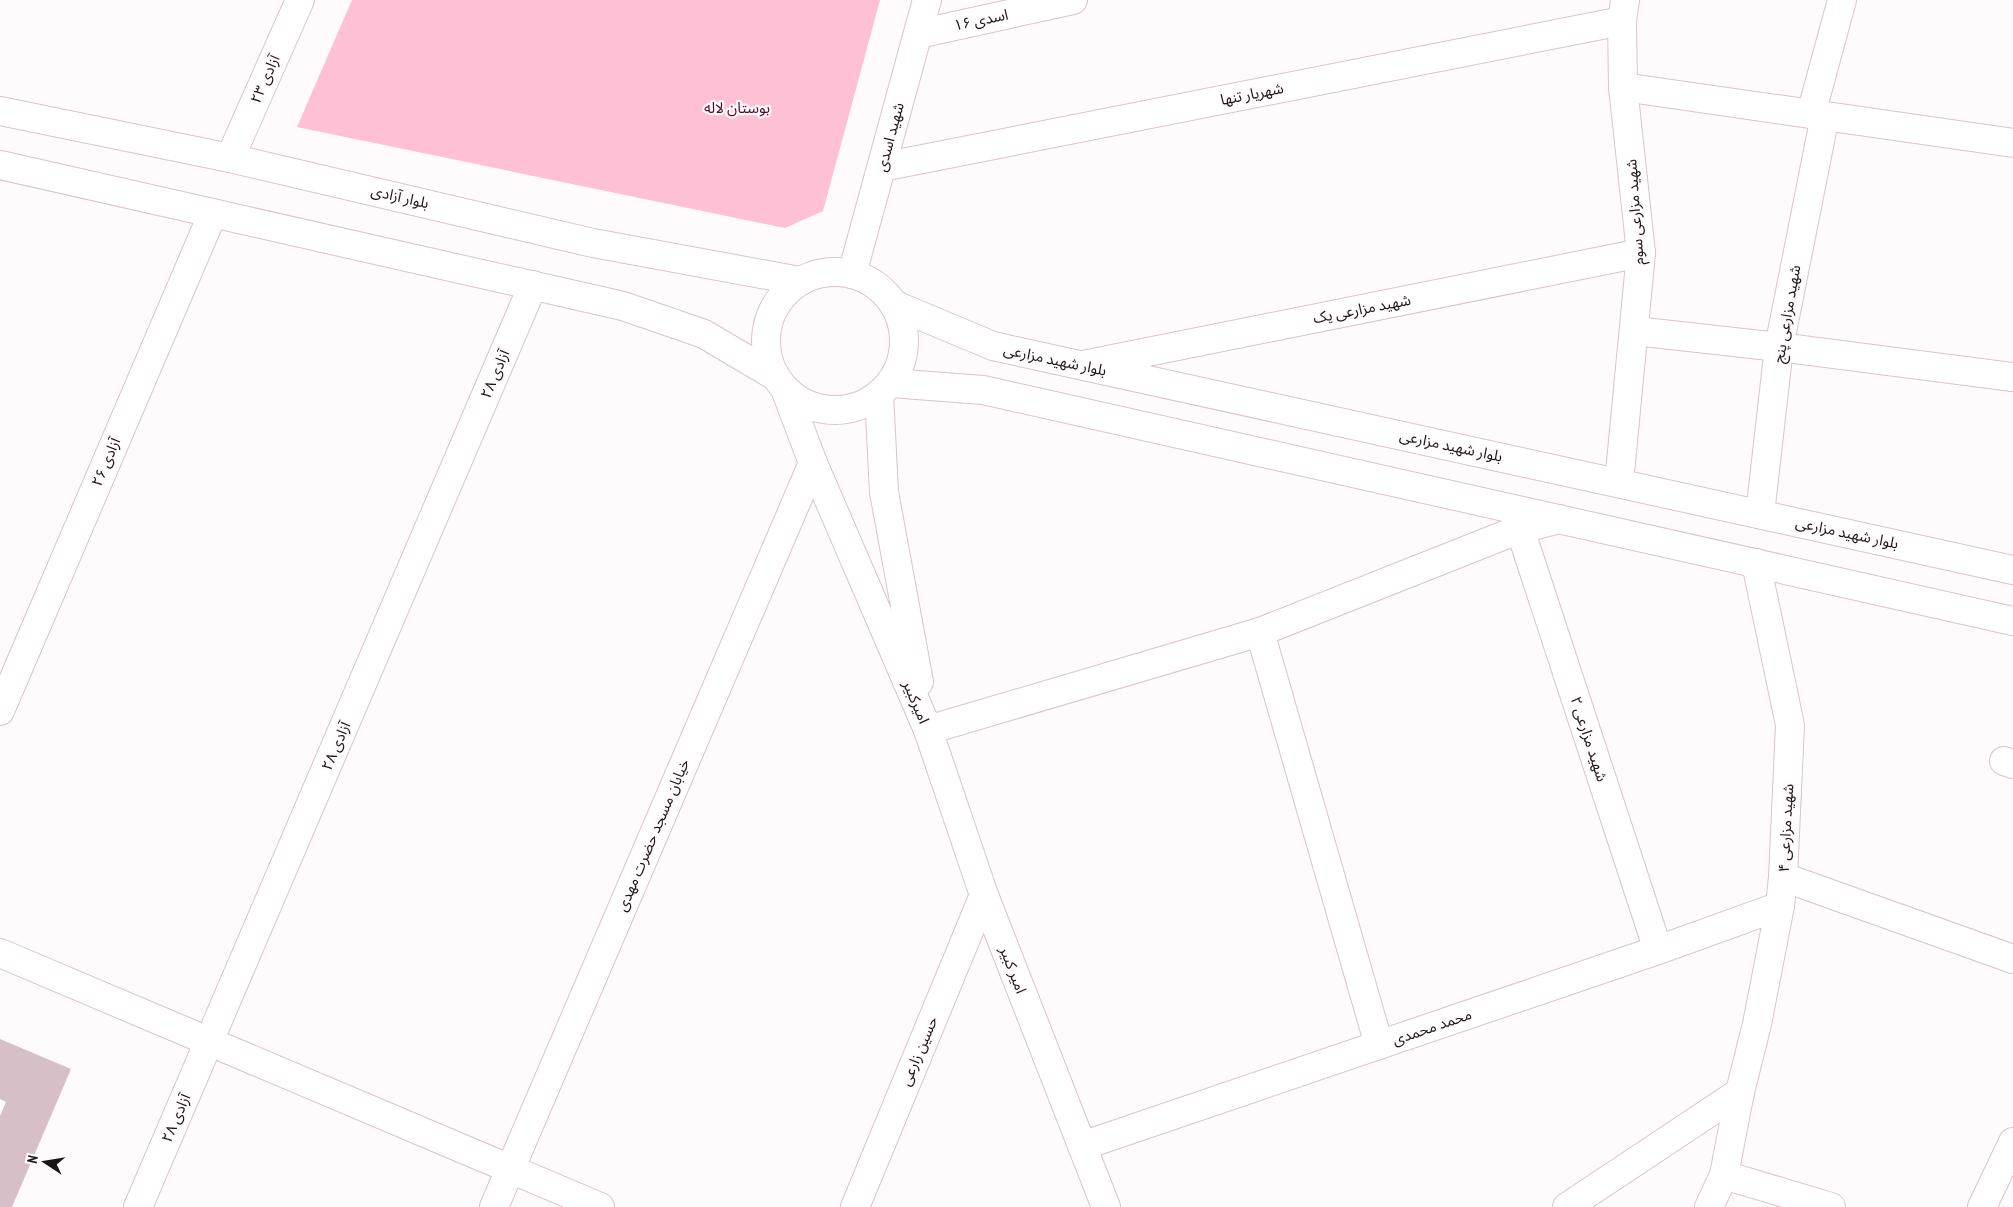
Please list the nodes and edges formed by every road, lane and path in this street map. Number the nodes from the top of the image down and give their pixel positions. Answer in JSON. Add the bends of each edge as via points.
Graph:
{"nodes":[{"id":1,"x":300,"y":0,"type":"edge"},
{"id":2,"x":927,"y":0,"type":"edge"},
{"id":3,"x":1073,"y":0,"type":"edge"},
{"id":4,"x":1842,"y":0,"type":"edge"},
{"id":5,"x":1623,"y":11,"type":"edge"},
{"id":6,"x":918,"y":34,"type":"junction"},
{"id":7,"x":1623,"y":87,"type":"junction"},
{"id":8,"x":0,"y":111,"type":"edge"},
{"id":9,"x":1818,"y":115,"type":"junction"},
{"id":10,"x":2013,"y":144,"type":"edge"},
{"id":11,"x":230,"y":158,"type":"junction"},
{"id":12,"x":0,"y":165,"type":"edge"},
{"id":13,"x":882,"y":167,"type":"junction"},
{"id":14,"x":213,"y":213,"type":"junction"},
{"id":15,"x":1641,"y":253,"type":"junction"},
{"id":16,"x":852,"y":274,"type":"junction"},
{"id":17,"x":800,"y":281,"type":"junction"},
{"id":18,"x":533,"y":285,"type":"junction"},
{"id":19,"x":894,"y":305,"type":"junction"},
{"id":20,"x":1635,"y":331,"type":"junction"},
{"id":21,"x":1779,"y":347,"type":"junction"},
{"id":22,"x":1083,"y":366,"type":"junction"},
{"id":23,"x":2013,"y":377,"type":"edge"},
{"id":24,"x":780,"y":383,"type":"junction"},
{"id":25,"x":885,"y":388,"type":"junction"},
{"id":26,"x":813,"y":463,"type":"junction"},
{"id":27,"x":1620,"y":483,"type":"junction"},
{"id":28,"x":1760,"y":514,"type":"junction"},
{"id":29,"x":1560,"y":520,"type":"junction"},
{"id":30,"x":1520,"y":529,"type":"junction"},
{"id":31,"x":1756,"y":563,"type":"junction"},
{"id":32,"x":2013,"y":570,"type":"edge"},
{"id":33,"x":2013,"y":620,"type":"edge"},
{"id":34,"x":1260,"y":632,"type":"junction"},
{"id":35,"x":0,"y":711,"type":"edge"},
{"id":36,"x":928,"y":730,"type":"junction"},
{"id":37,"x":1784,"y":877,"type":"junction"},
{"id":38,"x":984,"y":895,"type":"junction"},
{"id":39,"x":1780,"y":906,"type":"junction"},
{"id":40,"x":1658,"y":950,"type":"junction"},
{"id":41,"x":0,"y":953,"type":"edge"},
{"id":42,"x":2013,"y":959,"type":"edge"},
{"id":43,"x":209,"y":1041,"type":"junction"},
{"id":44,"x":1379,"y":1045,"type":"junction"},
{"id":45,"x":1740,"y":1092,"type":"junction"},
{"id":46,"x":2013,"y":1142,"type":"edge"},
{"id":47,"x":1082,"y":1146,"type":"junction"},
{"id":48,"x":510,"y":1169,"type":"junction"},
{"id":49,"x":1724,"y":1176,"type":"junction"},
{"id":50,"x":138,"y":1207,"type":"edge"},
{"id":51,"x":494,"y":1207,"type":"edge"},
{"id":52,"x":600,"y":1207,"type":"edge"},
{"id":53,"x":855,"y":1207,"type":"edge"},
{"id":54,"x":1106,"y":1207,"type":"edge"},
{"id":55,"x":1567,"y":1207,"type":"edge"},
{"id":56,"x":1709,"y":1207,"type":"edge"},
{"id":57,"x":1831,"y":1207,"type":"edge"},
{"id":58,"x":1982,"y":1207,"type":"edge"}],
"edges":[{"from":1,"to":11,"type":"street","name":"آزادی ۲۳"},
{"from":2,"to":6,"type":"street","name":"شهید اسدی"},
{"from":3,"to":6,"type":"street","name":"اسدی ۱۶"},
{"from":4,"to":9,"type":"street","name":"شهید مزارعی پنج"},
{"from":5,"to":7,"type":"street","name":"شهید مزارعی سوم"},
{"from":5,"to":13,"type":"street","name":"شهریار تنها"},
{"from":6,"to":13,"type":"street","name":"شهید اسدی"},
{"from":7,"to":9,"type":"street"},
{"from":7,"to":15,"type":"street","name":"شهید مزارعی سوم"},
{"from":8,"to":11,"type":"street","name":"بلوار آزادی"},
{"from":9,"to":10,"type":"street"},
{"from":9,"to":21,"type":"street","name":"شهید مزارعی پنج"},
{"from":11,"to":17,"type":"street","name":"بلوار آزادی","via":[[593,242]]},
{"from":12,"to":14,"type":"street"},
{"from":13,"to":16,"type":"street","name":"شهید اسدی"},
{"from":14,"to":18,"type":"street"},
{"from":14,"to":35,"type":"street","name":"آزادی ۲۶"},
{"from":15,"to":20,"type":"street","name":"شهید مزارعی سوم"},
{"from":15,"to":22,"type":"street","name":"شهید مزارعی یک"},
{"from":16,"to":17,"type":"street","via":[[825,272]]},
{"from":16,"to":19,"type":"street","via":[[876,286]]},
{"from":17,"to":24,"type":"street","via":[[780,299],[768,323],[766,351]]},
{"from":18,"to":24,"type":"street","via":[[623,306],[704,334]]},
{"from":18,"to":43,"type":"street","name":"آزادی ۲۸"},
{"from":19,"to":22,"type":"street","name":"بلوار شهید مزارعی","via":[[993,346]]},
{"from":19,"to":25,"type":"street","via":[[903,331],[902,358]]},
{"from":20,"to":21,"type":"street"},
{"from":20,"to":27,"type":"street","name":"شهید مزارعی سوم"},
{"from":21,"to":23,"type":"street"},
{"from":21,"to":28,"type":"street","name":"شهید مزارعی پنج"},
{"from":22,"to":27,"type":"street","name":"بلوار شهید مزارعی"},
{"from":24,"to":25,"type":"street","via":[[802,402],[820,409],[841,410],[862,405]]},
{"from":24,"to":26,"type":"street","name":"امیرکبیر"},
{"from":25,"to":29,"type":"street","via":[[983,390]]},
{"from":25,"to":36,"type":"street","name":"امیرکبیر","via":[[884,492]]},
{"from":26,"to":36,"type":"street","name":"امیرکبیر"},
{"from":26,"to":48,"type":"street","name":"خیابان مسجد حضرت مهدی"},
{"from":27,"to":28,"type":"street","name":"بلوار شهید مزارعی"},
{"from":28,"to":32,"type":"street","name":"بلوار شهید مزارعی"},
{"from":29,"to":30,"type":"street"},
{"from":29,"to":31,"type":"street"},
{"from":30,"to":34,"type":"street"},
{"from":30,"to":40,"type":"street","name":"شهید مزارعی ۲"},
{"from":31,"to":33,"type":"street"},
{"from":31,"to":37,"type":"street","name":"شهید مزارعی ۴","via":[[1790,725]]},
{"from":34,"to":36,"type":"street"},
{"from":34,"to":44,"type":"street"},
{"from":36,"to":38,"type":"street","name":"امیر کبیر"},
{"from":37,"to":39,"type":"street","name":"شهید مزارعی ۴"},
{"from":37,"to":42,"type":"street"},
{"from":38,"to":47,"type":"street","name":"امیر کبیر"},
{"from":38,"to":53,"type":"street","name":"حسین زارعی"},
{"from":39,"to":40,"type":"street","name":"محمد محمدی"},
{"from":39,"to":45,"type":"street","name":"شهید مزارعی ۴"},
{"from":40,"to":44,"type":"street","name":"محمد محمدی"},
{"from":41,"to":43,"type":"street"},
{"from":43,"to":48,"type":"street"},
{"from":43,"to":50,"type":"street","name":"آزادی ۲۸"},
{"from":44,"to":47,"type":"street","name":"محمد محمدی"},
{"from":45,"to":49,"type":"street","name":"شهید مزارعی ۴"},
{"from":45,"to":55,"type":"street"},
{"from":46,"to":58,"type":"street"},
{"from":47,"to":54,"type":"street","name":"امیر کبیر"},
{"from":48,"to":51,"type":"street","name":"خیابان مسجد حضرت مهدی"},
{"from":48,"to":52,"type":"street"},
{"from":49,"to":56,"type":"street","name":"شهید مزارعی ۴"},
{"from":49,"to":57,"type":"street"}]}
